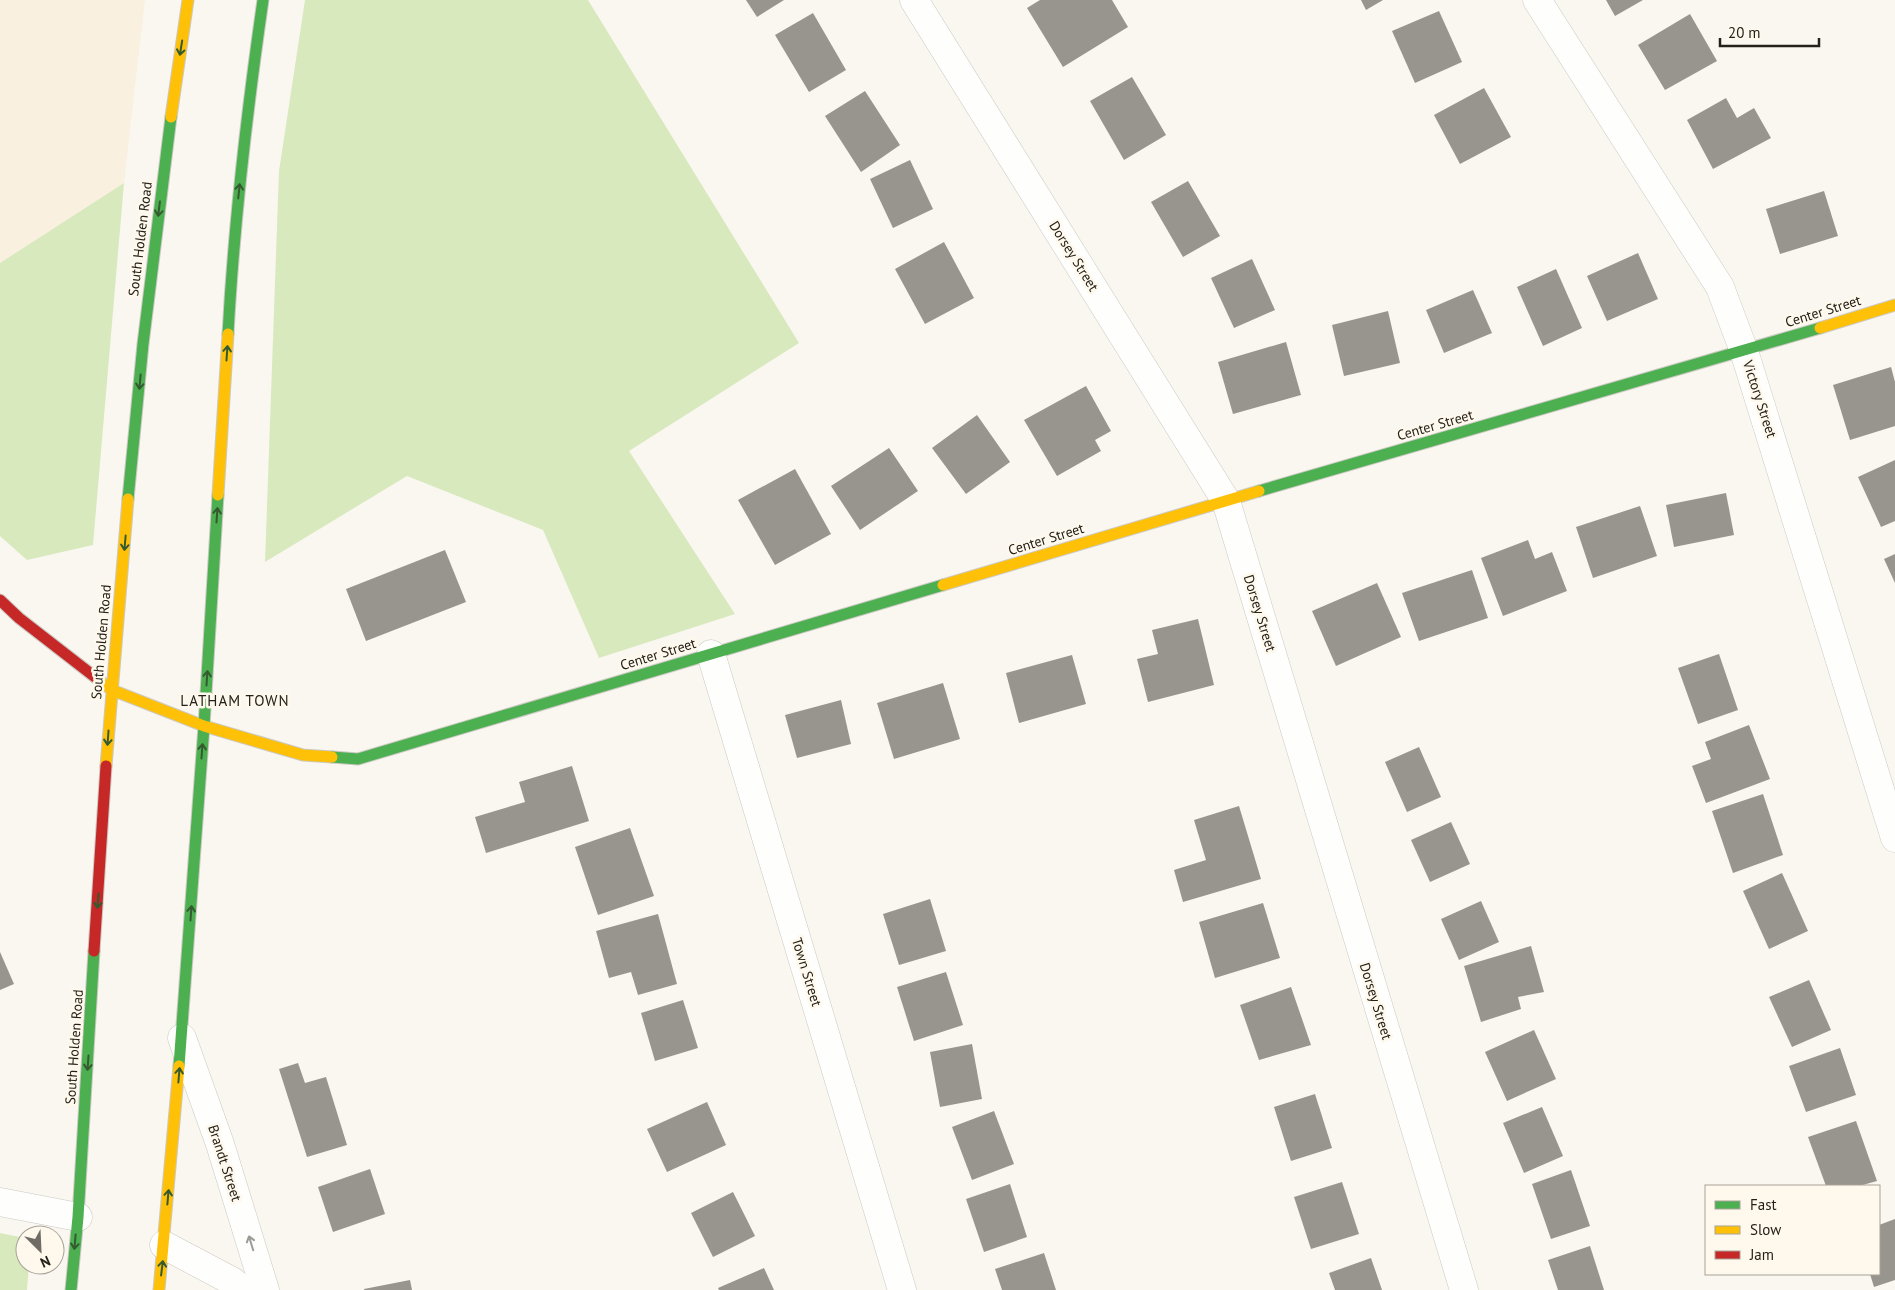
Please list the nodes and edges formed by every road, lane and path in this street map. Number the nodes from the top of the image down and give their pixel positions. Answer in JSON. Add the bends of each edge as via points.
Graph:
{"nodes":[{"id":1,"x":188,"y":0,"type":"edge"},
{"id":2,"x":263,"y":0,"type":"edge"},
{"id":3,"x":914,"y":0,"type":"edge"},
{"id":4,"x":1536,"y":0,"type":"edge"},
{"id":5,"x":1895,"y":305,"type":"edge"},
{"id":6,"x":1744,"y":351,"type":"junction"},
{"id":7,"x":1226,"y":501,"type":"junction"},
{"id":8,"x":0,"y":600,"type":"edge"},
{"id":9,"x":711,"y":654,"type":"junction"},
{"id":10,"x":112,"y":690,"type":"junction"},
{"id":11,"x":204,"y":726,"type":"junction"},
{"id":12,"x":1895,"y":838,"type":"edge"},
{"id":13,"x":182,"y":1038,"type":"junction"},
{"id":14,"x":0,"y":1202,"type":"edge"},
{"id":15,"x":78,"y":1217,"type":"junction"},
{"id":16,"x":164,"y":1245,"type":"junction"},
{"id":17,"x":71,"y":1290,"type":"edge"},
{"id":18,"x":159,"y":1290,"type":"edge"},
{"id":19,"x":243,"y":1290,"type":"edge"},
{"id":20,"x":265,"y":1290,"type":"edge"},
{"id":21,"x":902,"y":1290,"type":"edge"},
{"id":22,"x":1464,"y":1290,"type":"edge"}],
"edges":[{"from":1,"to":10,"type":"main road","name":"South Holden Road","one_way":true,"via":[[170,116],[144,333]]},
{"from":11,"to":2,"type":"main road","one_way":true,"via":[[233,246]]},
{"from":3,"to":7,"type":"street","name":"Dorsey Street"},
{"from":4,"to":6,"type":"street","name":"Victory Street","via":[[1720,288]]},
{"from":5,"to":6,"type":"main road","name":"Center Street"},
{"from":6,"to":7,"type":"main road","name":"Center Street"},
{"from":6,"to":12,"type":"street","name":"Victory Street"},
{"from":7,"to":9,"type":"main road","name":"Center Street"},
{"from":7,"to":22,"type":"street","name":"Dorsey Street"},
{"from":8,"to":10,"type":"main road","name":"Center Street"},
{"from":9,"to":11,"type":"main road","name":"Center Street","via":[[358,759],[303,755]]},
{"from":9,"to":21,"type":"street","name":"Town Street"},
{"from":10,"to":11,"type":"main road","name":"Center Street"},
{"from":10,"to":15,"type":"main road","name":"South Holden Road","one_way":true},
{"from":13,"to":11,"type":"main road","one_way":true},
{"from":16,"to":13,"type":"main road","one_way":true},
{"from":20,"to":13,"type":"street","name":"Brandt Street","one_way":true,"via":[[220,1144]]},
{"from":14,"to":15,"type":"street"},
{"from":15,"to":17,"type":"main road","name":"South Holden Road","one_way":true},
{"from":18,"to":16,"type":"main road","one_way":true},
{"from":16,"to":19,"type":"street"}]}
